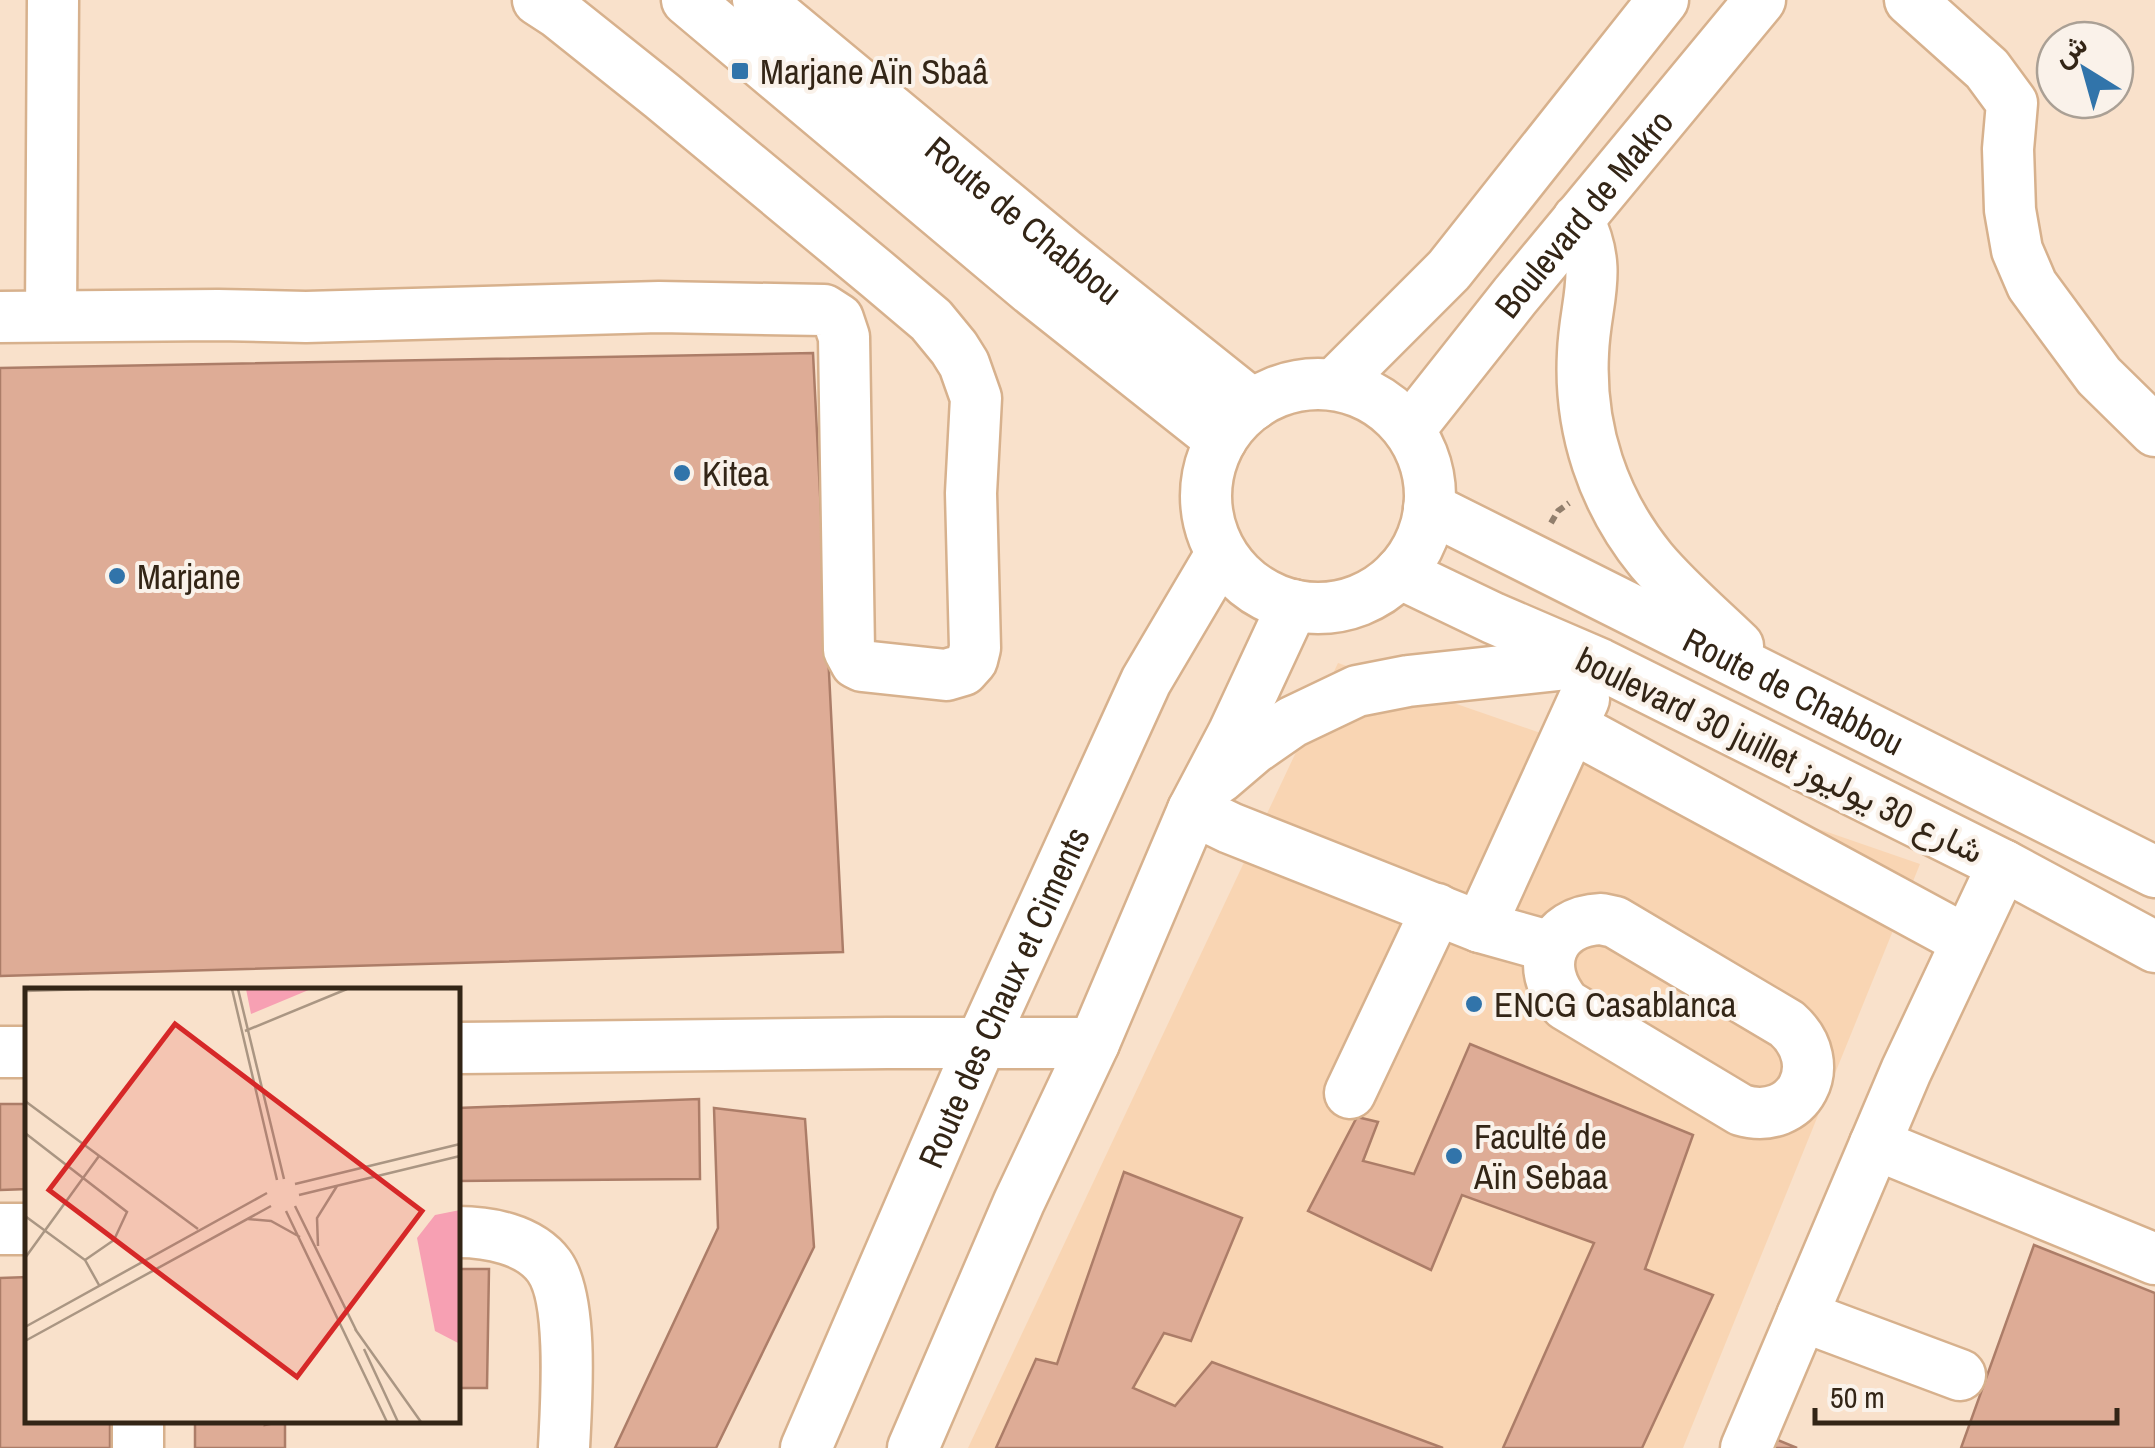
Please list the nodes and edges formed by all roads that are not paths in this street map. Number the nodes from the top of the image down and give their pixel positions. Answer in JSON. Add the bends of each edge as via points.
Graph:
{"nodes":[{"id":1,"x":53,"y":0,"type":"edge"},
{"id":2,"x":538,"y":0,"type":"edge"},
{"id":3,"x":688,"y":0,"type":"edge"},
{"id":4,"x":758,"y":0,"type":"edge"},
{"id":5,"x":1664,"y":0,"type":"edge"},
{"id":6,"x":1760,"y":0,"type":"edge"},
{"id":7,"x":1910,"y":0,"type":"edge"},
{"id":8,"x":782,"y":50,"type":"junction"},
{"id":9,"x":1578,"y":218,"type":"junction"},
{"id":10,"x":879,"y":276,"type":"junction"},
{"id":11,"x":51,"y":316,"type":"junction"},
{"id":12,"x":0,"y":317,"type":"edge"},
{"id":13,"x":838,"y":319,"type":"junction"},
{"id":14,"x":1335,"y":384,"type":"junction"},
{"id":15,"x":1237,"y":422,"type":"junction"},
{"id":16,"x":1409,"y":430,"type":"junction"},
{"id":17,"x":2155,"y":432,"type":"edge"},
{"id":18,"x":1429,"y":508,"type":"junction"},
{"id":19,"x":1221,"y":554,"type":"junction"},
{"id":20,"x":1399,"y":573,"type":"junction"},
{"id":21,"x":1293,"y":605,"type":"junction"},
{"id":22,"x":1597,"y":662,"type":"junction"},
{"id":23,"x":1774,"y":681,"type":"junction"},
{"id":24,"x":1572,"y":726,"type":"junction"},
{"id":25,"x":1197,"y":802,"type":"junction"},
{"id":26,"x":2003,"y":865,"type":"junction"},
{"id":27,"x":2155,"y":872,"type":"edge"},
{"id":28,"x":1459,"y":918,"type":"junction"},
{"id":29,"x":1968,"y":941,"type":"junction"},
{"id":30,"x":1552,"y":947,"type":"junction"},
{"id":31,"x":2155,"y":947,"type":"edge"},
{"id":32,"x":982,"y":1043,"type":"junction"},
{"id":33,"x":1094,"y":1043,"type":"junction"},
{"id":34,"x":460,"y":1048,"type":"edge"},
{"id":35,"x":1350,"y":1093,"type":"dead end"},
{"id":36,"x":1875,"y":1144,"type":"junction"},
{"id":37,"x":460,"y":1232,"type":"edge"},
{"id":38,"x":2155,"y":1260,"type":"edge"},
{"id":39,"x":1802,"y":1316,"type":"junction"},
{"id":40,"x":1960,"y":1375,"type":"dead end"},
{"id":41,"x":564,"y":1448,"type":"edge"},
{"id":42,"x":806,"y":1448,"type":"edge"},
{"id":43,"x":913,"y":1448,"type":"edge"},
{"id":44,"x":1746,"y":1448,"type":"edge"}],
"edges":[{"from":1,"to":11,"type":"street"},
{"from":2,"to":10,"type":"street"},
{"from":3,"to":8,"type":"street"},
{"from":4,"to":8,"type":"street"},
{"from":5,"to":14,"type":"street","name":"Boulevard de Makro","via":[[1449,270]]},
{"from":6,"to":9,"type":"street","name":"Boulevard de Makro"},
{"from":7,"to":17,"type":"street","via":[[2012,103],[2010,210],[2032,285],[2098,376]]},
{"from":8,"to":15,"type":"street","name":"Route de Chabbou","via":[[1063,253]]},
{"from":9,"to":16,"type":"street","name":"Boulevard de Makro"},
{"from":9,"to":23,"type":"street","via":[[1593,271],[1584,401],[1603,480],[1654,563]]},
{"from":10,"to":13,"type":"street"},
{"from":10,"to":13,"type":"street","via":[[944,333],[976,398],[975,648],[955,674],[869,667],[849,650],[844,337]]},
{"from":11,"to":12,"type":"street"},
{"from":11,"to":13,"type":"street","via":[[659,307],[824,310]]},
{"from":14,"to":15,"type":"street","via":[[1284,388]]},
{"from":14,"to":16,"type":"street","via":[[1384,404]]},
{"from":15,"to":19,"type":"street","via":[[1213,456],[1206,481],[1210,531]]},
{"from":16,"to":18,"type":"street","via":[[1428,470]]},
{"from":18,"to":20,"type":"street","via":[[1423,536]]},
{"from":18,"to":23,"type":"street","name":"Route de Chabbou"},
{"from":19,"to":21,"type":"street","via":[[1252,587]]},
{"from":19,"to":32,"type":"street","name":"Route des Chaux et Ciments","via":[[1146,681]]},
{"from":20,"to":21,"type":"street","via":[[1380,591],[1339,606]]},
{"from":20,"to":22,"type":"street","name":"boulevard 30 juillet شارع 30 يوليوز"},
{"from":21,"to":25,"type":"street"},
{"from":22,"to":24,"type":"street"},
{"from":22,"to":25,"type":"street","via":[[1356,691],[1270,736]]},
{"from":22,"to":26,"type":"street","name":"boulevard 30 juillet شارع 30 يوليوز"},
{"from":23,"to":27,"type":"street","name":"Route de Chabbou"},
{"from":24,"to":28,"type":"street"},
{"from":24,"to":29,"type":"street"},
{"from":25,"to":28,"type":"street","via":[[1230,828]]},
{"from":25,"to":33,"type":"street"},
{"from":26,"to":29,"type":"street"},
{"from":26,"to":31,"type":"street","name":"boulevard 30 juillet شارع 30 يوليوز"},
{"from":28,"to":30,"type":"street"},
{"from":28,"to":35,"type":"street"},
{"from":29,"to":36,"type":"street"},
{"from":30,"to":30,"type":"street","via":[[1549,979],[1566,1005],[1741,1110],[1783,1109],[1803,1088],[1806,1046],[1787,1024],[1615,922],[1586,920]]},
{"from":32,"to":33,"type":"street"},
{"from":32,"to":34,"type":"street"},
{"from":32,"to":42,"type":"street","name":"Route des Chaux et Ciments"},
{"from":33,"to":43,"type":"street"},
{"from":36,"to":38,"type":"street"},
{"from":36,"to":39,"type":"street"},
{"from":37,"to":41,"type":"street","via":[[502,1237],[550,1266],[564,1324]]},
{"from":39,"to":40,"type":"street"},
{"from":39,"to":44,"type":"street"}]}
